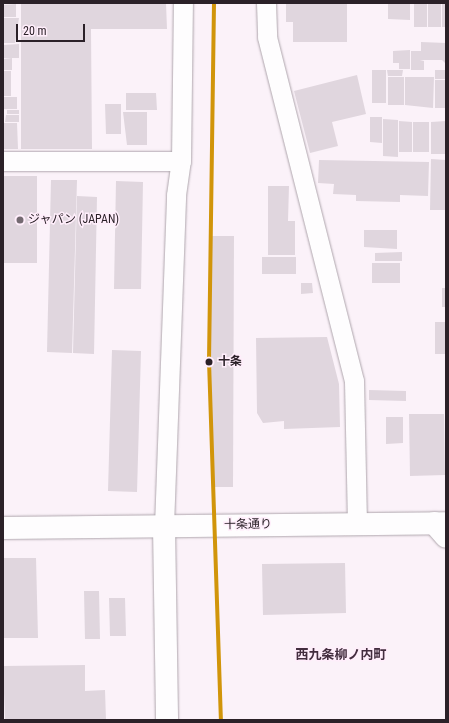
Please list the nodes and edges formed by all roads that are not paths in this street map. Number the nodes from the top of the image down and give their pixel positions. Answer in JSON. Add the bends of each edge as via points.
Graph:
{"nodes":[{"id":1,"x":183,"y":3,"type":"edge"},
{"id":2,"x":266,"y":3,"type":"edge"},
{"id":3,"x":3,"y":161,"type":"edge"},
{"id":4,"x":181,"y":161,"type":"junction"},
{"id":5,"x":357,"y":524,"type":"junction"},
{"id":6,"x":164,"y":526,"type":"junction"},
{"id":7,"x":3,"y":528,"type":"edge"},
{"id":8,"x":442,"y":528,"type":"edge"},
{"id":9,"x":167,"y":720,"type":"edge"}],
"edges":[{"from":1,"to":4,"type":"street"},
{"from":2,"to":5,"type":"street","via":[[267,37],[354,380]]},
{"from":3,"to":4,"type":"street"},
{"from":4,"to":6,"type":"street","via":[[176,195]]},
{"from":5,"to":6,"type":"main road","name":"十条通り"},
{"from":5,"to":8,"type":"main road","name":"十条通り"},
{"from":6,"to":7,"type":"main road","name":"十条通り"},
{"from":6,"to":9,"type":"main road"}]}
